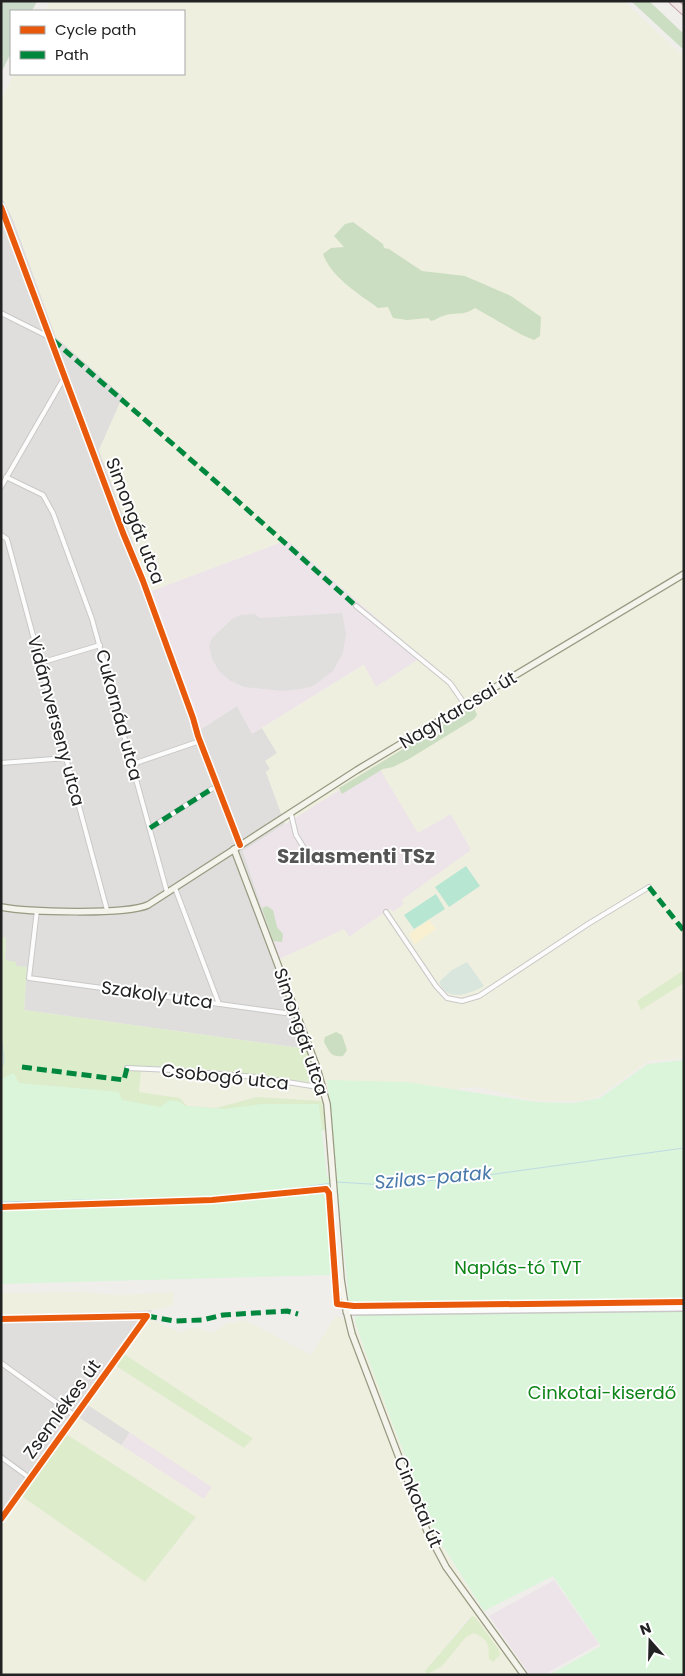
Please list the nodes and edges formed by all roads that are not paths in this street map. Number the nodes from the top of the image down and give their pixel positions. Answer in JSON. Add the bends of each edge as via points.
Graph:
{"nodes":[{"id":1,"x":673,"y":1,"type":"edge"},
{"id":2,"x":684,"y":11,"type":"edge"},
{"id":3,"x":1,"y":207,"type":"edge"},
{"id":4,"x":1,"y":313,"type":"edge"},
{"id":5,"x":51,"y":338,"type":"junction"},
{"id":6,"x":64,"y":378,"type":"junction"},
{"id":7,"x":6,"y":477,"type":"junction"},
{"id":8,"x":1,"y":486,"type":"edge"},
{"id":9,"x":1,"y":534,"type":"edge"},
{"id":10,"x":684,"y":574,"type":"edge"},
{"id":11,"x":356,"y":606,"type":"dead end"},
{"id":12,"x":100,"y":644,"type":"junction"},
{"id":13,"x":40,"y":663,"type":"junction"},
{"id":14,"x":466,"y":706,"type":"junction"},
{"id":15,"x":200,"y":741,"type":"junction"},
{"id":16,"x":67,"y":758,"type":"junction"},
{"id":17,"x":1,"y":762,"type":"edge"},
{"id":18,"x":133,"y":764,"type":"junction"},
{"id":19,"x":218,"y":785,"type":"junction"},
{"id":20,"x":291,"y":814,"type":"junction"},
{"id":21,"x":150,"y":828,"type":"junction"},
{"id":22,"x":237,"y":847,"type":"junction"},
{"id":23,"x":312,"y":861,"type":"dead end"},
{"id":24,"x":649,"y":887,"type":"dead end"},
{"id":25,"x":175,"y":888,"type":"junction"},
{"id":26,"x":167,"y":893,"type":"junction"},
{"id":27,"x":1,"y":907,"type":"edge"},
{"id":28,"x":37,"y":910,"type":"junction"},
{"id":29,"x":107,"y":910,"type":"junction"},
{"id":30,"x":386,"y":912,"type":"dead end"},
{"id":31,"x":219,"y":1004,"type":"junction"},
{"id":32,"x":285,"y":1012,"type":"dead end"},
{"id":33,"x":127,"y":1068,"type":"dead end"},
{"id":34,"x":323,"y":1087,"type":"junction"},
{"id":35,"x":684,"y":1308,"type":"edge"},
{"id":36,"x":346,"y":1312,"type":"junction"},
{"id":37,"x":1,"y":1318,"type":"edge"},
{"id":38,"x":1,"y":1363,"type":"edge"},
{"id":39,"x":75,"y":1416,"type":"junction"},
{"id":40,"x":1,"y":1457,"type":"edge"},
{"id":41,"x":31,"y":1479,"type":"junction"},
{"id":42,"x":1,"y":1519,"type":"edge"},
{"id":43,"x":524,"y":1675,"type":"edge"}],
"edges":[{"from":1,"to":2,"type":"highway"},
{"from":3,"to":5,"type":"street","name":"Simongát utca"},
{"from":4,"to":5,"type":"street"},
{"from":5,"to":6,"type":"street","name":"Simongát utca"},
{"from":6,"to":7,"type":"street"},
{"from":6,"to":15,"type":"street","name":"Simongát utca","via":[[143,581]]},
{"from":7,"to":8,"type":"street"},
{"from":7,"to":12,"type":"street","name":"Cukornád utca","via":[[43,495],[64,540]]},
{"from":9,"to":13,"type":"street","name":"Vidámverseny utca","via":[[6,539]]},
{"from":10,"to":14,"type":"main road","name":"Nagytarcsai út"},
{"from":11,"to":14,"type":"street","via":[[450,683]]},
{"from":12,"to":13,"type":"street"},
{"from":12,"to":18,"type":"street","name":"Cukornád utca"},
{"from":13,"to":16,"type":"street","name":"Vidámverseny utca"},
{"from":14,"to":20,"type":"main road","name":"Nagytarcsai út","via":[[357,770]]},
{"from":15,"to":18,"type":"street"},
{"from":15,"to":19,"type":"street","name":"Simongát utca"},
{"from":16,"to":17,"type":"street"},
{"from":16,"to":29,"type":"street","name":"Vidámverseny utca"},
{"from":18,"to":21,"type":"street","name":"Cukornád utca"},
{"from":19,"to":21,"type":"street"},
{"from":19,"to":22,"type":"street","name":"Simongát utca"},
{"from":20,"to":22,"type":"main road","name":"Nagytarcsai út"},
{"from":20,"to":23,"type":"street","via":[[296,835]]},
{"from":21,"to":26,"type":"street","name":"Cukornád utca"},
{"from":22,"to":25,"type":"main road","name":"Nagytarcsai út"},
{"from":22,"to":34,"type":"main road","name":"Simongát utca"},
{"from":24,"to":30,"type":"street","via":[[479,996],[462,1001],[447,998],[436,986]]},
{"from":25,"to":26,"type":"main road","name":"Nagytarcsai út"},
{"from":25,"to":31,"type":"street"},
{"from":26,"to":29,"type":"main road","name":"Nagytarcsai út","via":[[140,908]]},
{"from":27,"to":28,"type":"main road","name":"Nagytarcsai út"},
{"from":28,"to":29,"type":"main road","name":"Nagytarcsai út"},
{"from":28,"to":31,"type":"street","name":"Szakoly utca","via":[[29,978]]},
{"from":31,"to":32,"type":"street","name":"Szakoly utca"},
{"from":33,"to":34,"type":"street","name":"Csobogó utca","via":[[256,1077]]},
{"from":34,"to":36,"type":"main road","name":"Simongát utca","via":[[330,1130]]},
{"from":35,"to":36,"type":"street"},
{"from":36,"to":43,"type":"main road","name":"Cinkotai út","via":[[427,1531],[446,1567]]},
{"from":37,"to":39,"type":"street","name":"Zsemlékes út","via":[[147,1316]]},
{"from":38,"to":39,"type":"street"},
{"from":39,"to":41,"type":"street","name":"Zsemlékes út"},
{"from":40,"to":41,"type":"street"},
{"from":41,"to":42,"type":"street","name":"Zsemlékes út"}]}
